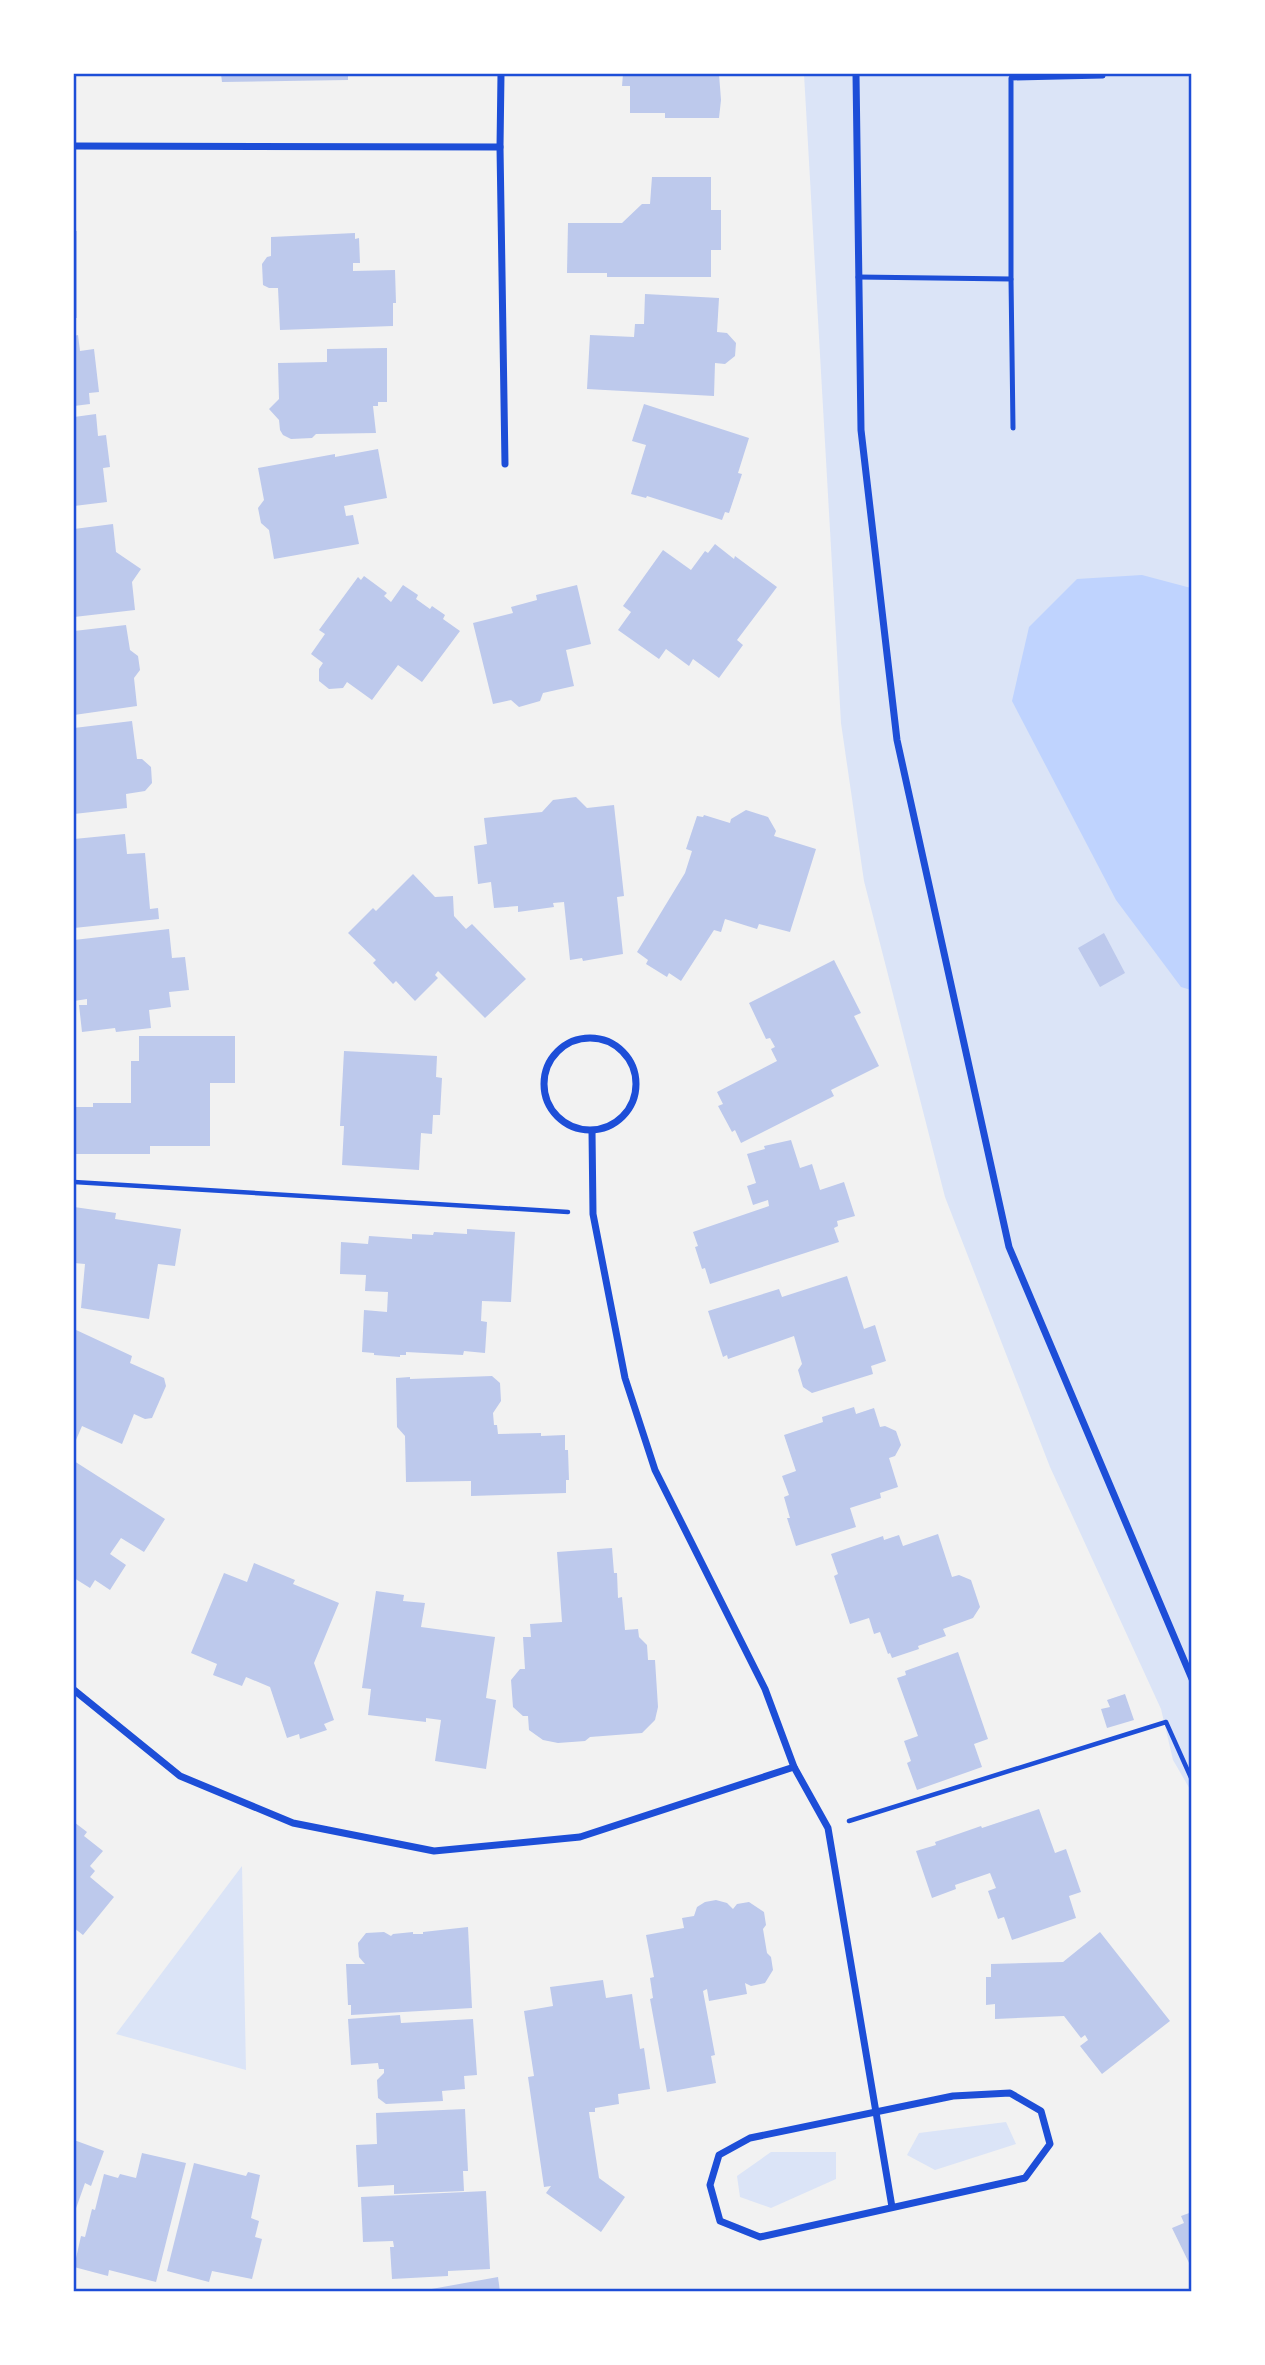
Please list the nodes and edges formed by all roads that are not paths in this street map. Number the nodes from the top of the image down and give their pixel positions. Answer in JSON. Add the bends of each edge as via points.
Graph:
{"nodes":[{"id":1,"x":501,"y":74,"type":"edge"},
{"id":2,"x":856,"y":74,"type":"edge"},
{"id":3,"x":1103,"y":76,"type":"dead end"},
{"id":4,"x":74,"y":146,"type":"edge"},
{"id":5,"x":500,"y":147,"type":"junction"},
{"id":6,"x":858,"y":277,"type":"junction"},
{"id":7,"x":1011,"y":279,"type":"junction"},
{"id":8,"x":1013,"y":428,"type":"dead end"},
{"id":9,"x":505,"y":464,"type":"dead end"},
{"id":10,"x":592,"y":1131,"type":"junction"},
{"id":11,"x":1192,"y":1679,"type":"edge"},
{"id":12,"x":74,"y":1690,"type":"edge"},
{"id":13,"x":794,"y":1766,"type":"junction"},
{"id":14,"x":875,"y":2111,"type":"junction"},
{"id":15,"x":892,"y":2207,"type":"junction"}],
"edges":[{"from":1,"to":5,"type":"street"},
{"from":2,"to":6,"type":"street"},
{"from":3,"to":7,"type":"lane","via":[[1011,78]]},
{"from":4,"to":5,"type":"street"},
{"from":5,"to":9,"type":"street"},
{"from":6,"to":7,"type":"lane"},
{"from":6,"to":11,"type":"street","via":[[861,430],[897,740],[1009,1247]]},
{"from":7,"to":8,"type":"lane"},
{"from":10,"to":10,"type":"street","via":[[621,1119],[636,1093],[636,1077],[622,1050],[593,1038],[571,1042],[554,1056],[544,1084],[553,1112],[564,1123]]},
{"from":10,"to":13,"type":"street","via":[[593,1214],[625,1378],[655,1469],[765,1689]]},
{"from":12,"to":13,"type":"street","via":[[180,1776],[293,1823],[434,1852],[580,1836]]},
{"from":13,"to":14,"type":"street","via":[[828,1828]]},
{"from":14,"to":15,"type":"street"},
{"from":14,"to":15,"type":"street","via":[[953,2096],[1010,2093],[1041,2111],[1050,2144],[1025,2178]]},
{"from":14,"to":15,"type":"street","via":[[750,2138],[719,2155],[710,2185],[720,2221],[760,2237]]}]}
